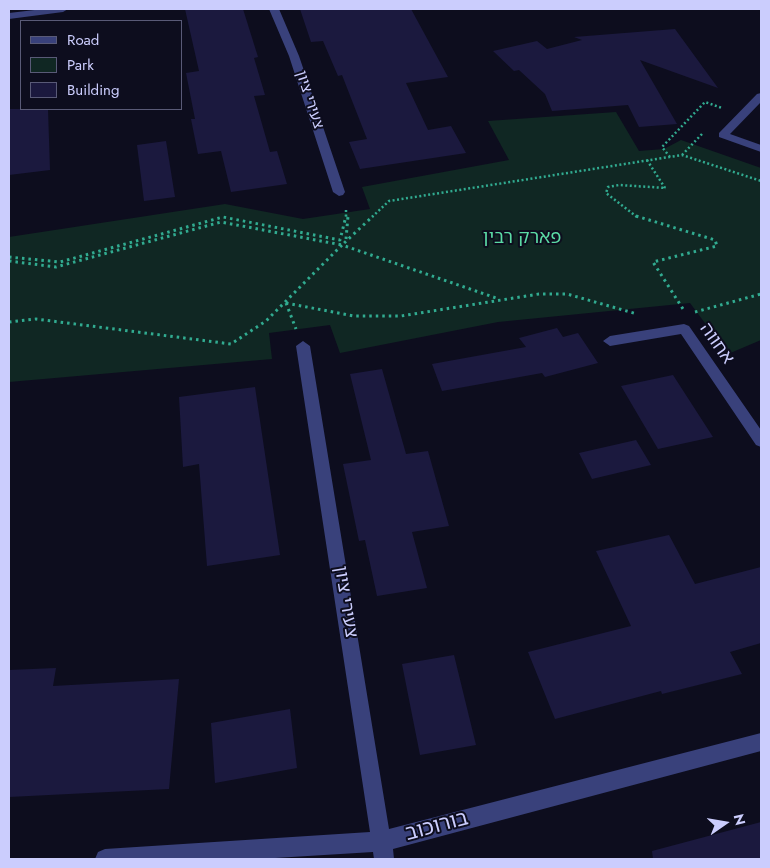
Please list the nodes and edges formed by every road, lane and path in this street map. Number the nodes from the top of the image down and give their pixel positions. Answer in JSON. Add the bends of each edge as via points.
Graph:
{"nodes":[{"id":1,"x":63,"y":9,"type":"edge"},
{"id":2,"x":274,"y":9,"type":"edge"},
{"id":3,"x":9,"y":16,"type":"edge"},
{"id":4,"x":761,"y":96,"type":"edge"},
{"id":5,"x":725,"y":109,"type":"dead end"},
{"id":6,"x":761,"y":149,"type":"edge"},
{"id":7,"x":670,"y":157,"type":"junction"},
{"id":8,"x":647,"y":160,"type":"junction"},
{"id":9,"x":761,"y":181,"type":"edge"},
{"id":10,"x":339,"y":192,"type":"junction"},
{"id":11,"x":346,"y":240,"type":"junction"},
{"id":12,"x":342,"y":245,"type":"junction"},
{"id":13,"x":9,"y":257,"type":"edge"},
{"id":14,"x":9,"y":262,"type":"edge"},
{"id":15,"x":761,"y":294,"type":"edge"},
{"id":16,"x":499,"y":299,"type":"junction"},
{"id":17,"x":286,"y":303,"type":"junction"},
{"id":18,"x":640,"y":315,"type":"dead end"},
{"id":19,"x":9,"y":322,"type":"edge"},
{"id":20,"x":610,"y":341,"type":"dead end"},
{"id":21,"x":303,"y":346,"type":"joint"},
{"id":22,"x":761,"y":441,"type":"edge"},
{"id":23,"x":761,"y":742,"type":"edge"},
{"id":24,"x":383,"y":850,"type":"edge"},
{"id":25,"x":105,"y":859,"type":"edge"}],
"edges":[{"from":1,"to":3,"type":"street"},
{"from":2,"to":10,"type":"street","name":"צעירי ציון","via":[[294,56]]},
{"from":4,"to":6,"type":"street","via":[[723,135]]},
{"from":5,"to":7,"type":"path","via":[[705,102],[662,148]]},
{"from":7,"to":8,"type":"path"},
{"from":7,"to":9,"type":"path","via":[[682,155]]},
{"from":8,"to":11,"type":"path","via":[[389,201]]},
{"from":8,"to":15,"type":"path","via":[[666,188],[619,185],[608,187],[606,193],[639,218],[715,240],[717,246],[653,262],[686,314]]},
{"from":10,"to":11,"type":"path","via":[[348,213]]},
{"from":10,"to":13,"type":"path","via":[[347,213],[340,240],[223,217],[60,262]]},
{"from":11,"to":12,"type":"path"},
{"from":12,"to":14,"type":"path","via":[[220,222],[56,267]]},
{"from":12,"to":16,"type":"path"},
{"from":12,"to":17,"type":"path"},
{"from":16,"to":17,"type":"path","via":[[401,316],[354,316]]},
{"from":16,"to":18,"type":"path","via":[[567,294]]},
{"from":17,"to":19,"type":"path","via":[[250,334],[231,344],[36,319]]},
{"from":17,"to":21,"type":"path"},
{"from":20,"to":22,"type":"street","name":"אחווה","via":[[684,329]]},
{"from":21,"to":24,"type":"street","name":"צעירי ציון"},
{"from":23,"to":24,"type":"street","name":"בורוכוב"},
{"from":24,"to":25,"type":"street","name":"בורוכוב"}]}
